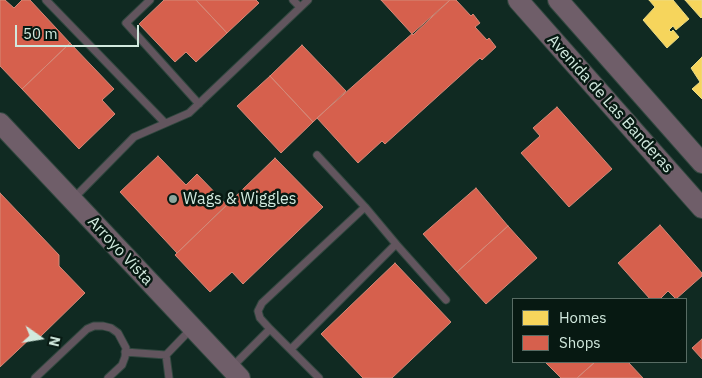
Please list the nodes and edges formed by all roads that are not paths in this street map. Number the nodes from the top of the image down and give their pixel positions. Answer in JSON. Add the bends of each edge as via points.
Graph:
{"nodes":[{"id":1,"x":46,"y":0,"type":"edge"},
{"id":2,"x":150,"y":0,"type":"edge"},
{"id":3,"x":293,"y":0,"type":"edge"},
{"id":4,"x":308,"y":0,"type":"edge"},
{"id":5,"x":518,"y":0,"type":"edge"},
{"id":6,"x":558,"y":0,"type":"edge"},
{"id":7,"x":300,"y":7,"type":"junction"},
{"id":8,"x":199,"y":104,"type":"junction"},
{"id":9,"x":165,"y":123,"type":"junction"},
{"id":10,"x":0,"y":124,"type":"edge"},
{"id":11,"x":316,"y":155,"type":"dead end"},
{"id":12,"x":702,"y":163,"type":"edge"},
{"id":13,"x":72,"y":200,"type":"junction"},
{"id":14,"x":365,"y":207,"type":"junction"},
{"id":15,"x":702,"y":208,"type":"edge"},
{"id":16,"x":396,"y":244,"type":"junction"},
{"id":17,"x":446,"y":300,"type":"dead end"},
{"id":18,"x":192,"y":328,"type":"junction"},
{"id":19,"x":270,"y":329,"type":"junction"},
{"id":20,"x":291,"y":349,"type":"junction"},
{"id":21,"x":125,"y":352,"type":"junction"},
{"id":22,"x":166,"y":355,"type":"junction"},
{"id":23,"x":235,"y":373,"type":"edge"},
{"id":24,"x":35,"y":378,"type":"edge"},
{"id":25,"x":108,"y":378,"type":"edge"},
{"id":26,"x":169,"y":378,"type":"edge"},
{"id":27,"x":319,"y":378,"type":"edge"}],
"edges":[{"from":1,"to":9,"type":"lane"},
{"from":2,"to":8,"type":"lane","via":[[126,23]]},
{"from":3,"to":7,"type":"lane"},
{"from":4,"to":7,"type":"lane"},
{"from":5,"to":15,"type":"main road","name":"Avenida de Las Banderas"},
{"from":6,"to":12,"type":"main road","name":"Avenida de Las Banderas"},
{"from":7,"to":8,"type":"lane"},
{"from":8,"to":9,"type":"lane","via":[[189,113]]},
{"from":9,"to":13,"type":"lane","via":[[134,137]]},
{"from":10,"to":13,"type":"main road","name":"Arroyo Vista"},
{"from":11,"to":14,"type":"lane"},
{"from":13,"to":18,"type":"main road","name":"Arroyo Vista"},
{"from":14,"to":16,"type":"lane"},
{"from":14,"to":19,"type":"lane","via":[[262,303],[258,311],[260,318]]},
{"from":16,"to":17,"type":"lane"},
{"from":16,"to":20,"type":"lane"},
{"from":18,"to":22,"type":"lane"},
{"from":18,"to":23,"type":"main road","name":"Arroyo Vista"},
{"from":19,"to":20,"type":"lane"},
{"from":19,"to":23,"type":"lane"},
{"from":20,"to":27,"type":"lane"},
{"from":21,"to":22,"type":"lane"},
{"from":21,"to":24,"type":"lane","via":[[118,333],[111,328],[94,326]]},
{"from":21,"to":25,"type":"lane","via":[[122,365]]},
{"from":22,"to":26,"type":"lane"}]}
